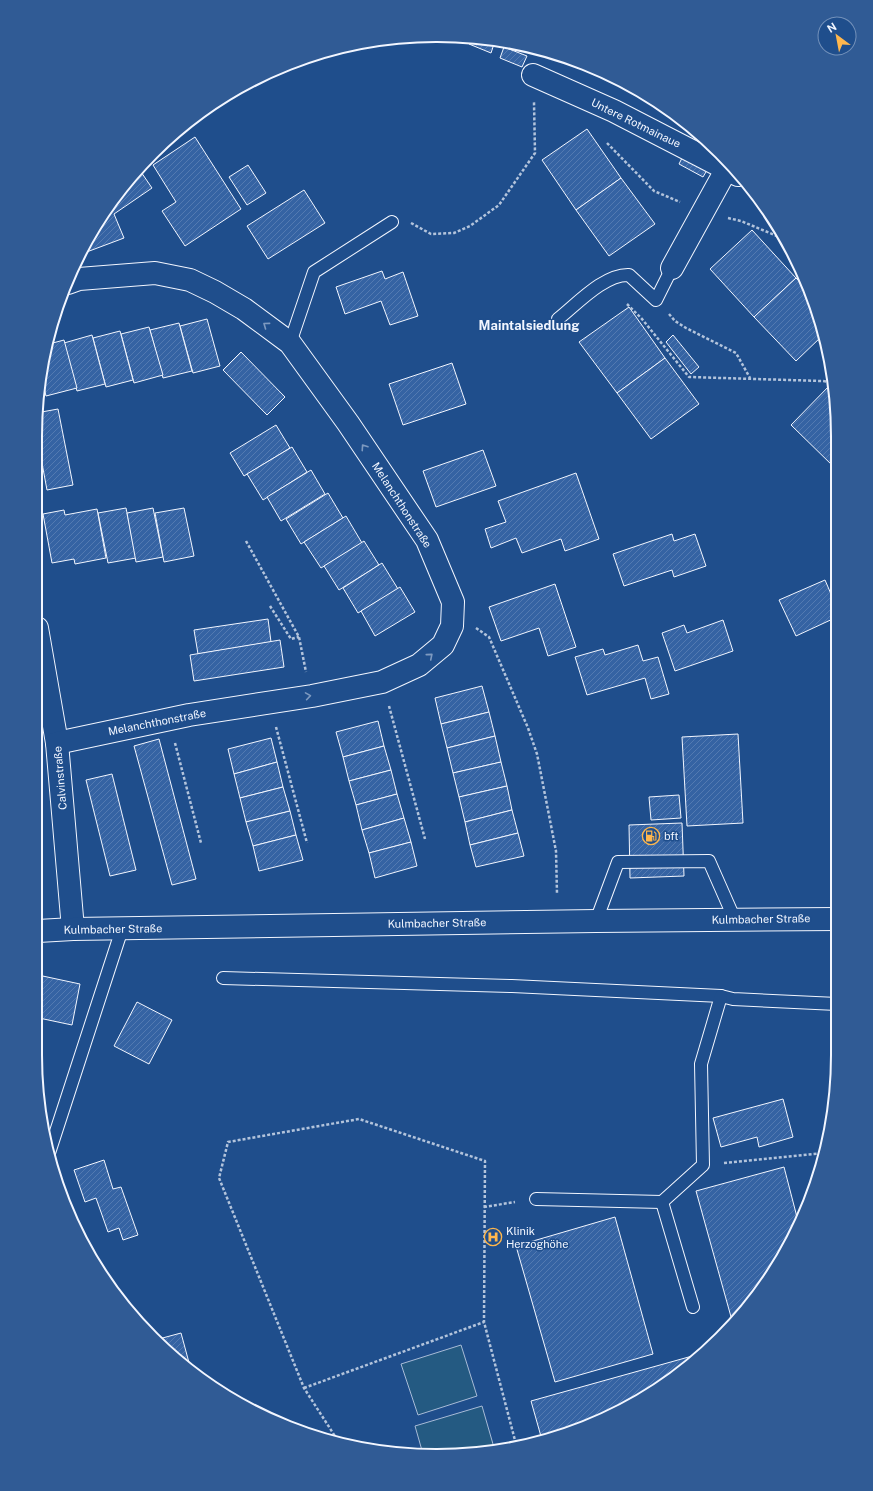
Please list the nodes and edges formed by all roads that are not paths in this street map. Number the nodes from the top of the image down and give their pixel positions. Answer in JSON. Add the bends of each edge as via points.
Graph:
{"nodes":[{"id":1,"x":533,"y":74,"type":"road end"},
{"id":2,"x":728,"y":171,"type":"edge"},
{"id":3,"x":731,"y":174,"type":"edge"},
{"id":4,"x":392,"y":222,"type":"road end"},
{"id":5,"x":672,"y":268,"type":"joint"},
{"id":6,"x":74,"y":281,"type":"edge"},
{"id":7,"x":558,"y":319,"type":"dead end"},
{"id":8,"x":290,"y":343,"type":"junction"},
{"id":9,"x":42,"y":657,"type":"edge"},
{"id":10,"x":57,"y":743,"type":"junction"},
{"id":11,"x":831,"y":919,"type":"edge"},
{"id":12,"x":735,"y":920,"type":"junction"},
{"id":13,"x":596,"y":921,"type":"junction"},
{"id":14,"x":73,"y":929,"type":"junction"},
{"id":15,"x":122,"y":929,"type":"junction"},
{"id":16,"x":42,"y":931,"type":"edge"},
{"id":17,"x":223,"y":978,"type":"dead end"},
{"id":18,"x":721,"y":996,"type":"junction"},
{"id":19,"x":831,"y":1004,"type":"edge"},
{"id":20,"x":52,"y":1143,"type":"edge"},
{"id":21,"x":536,"y":1199,"type":"road end"},
{"id":22,"x":662,"y":1202,"type":"junction"},
{"id":23,"x":693,"y":1307,"type":"dead end"}],
"edges":[{"from":1,"to":2,"type":"street","name":"Untere Rotmainaue","via":[[620,114]]},
{"from":3,"to":5,"type":"street","via":[[702,212]]},
{"from":4,"to":8,"type":"lane","via":[[314,272]]},
{"from":5,"to":7,"type":"lane","via":[[656,300],[629,275],[621,274],[596,288]]},
{"from":8,"to":6,"type":"street","name":"Melanchthonstraße","one_way":true,"via":[[244,309],[190,280],[156,273]]},
{"from":10,"to":8,"type":"street","name":"Melanchthonstraße","one_way":true,"via":[[168,720],[382,682],[419,665],[443,645],[452,626],[454,602],[427,540]]},
{"from":9,"to":10,"type":"street","name":"Calvinstraße"},
{"from":10,"to":14,"type":"street","name":"Calvinstraße"},
{"from":11,"to":12,"type":"street","name":"Kulmbacher Straße"},
{"from":12,"to":13,"type":"street","name":"Kulmbacher Straße"},
{"from":12,"to":13,"type":"lane","via":[[709,861],[618,862]]},
{"from":13,"to":15,"type":"street","name":"Kulmbacher Straße"},
{"from":14,"to":15,"type":"street","name":"Kulmbacher Straße"},
{"from":14,"to":16,"type":"street","name":"Kulmbacher Straße"},
{"from":15,"to":20,"type":"lane"},
{"from":17,"to":18,"type":"lane","via":[[504,986]]},
{"from":18,"to":19,"type":"lane","via":[[734,999]]},
{"from":18,"to":22,"type":"lane","via":[[701,1064],[703,1165]]},
{"from":21,"to":22,"type":"lane"},
{"from":22,"to":23,"type":"lane"}]}
